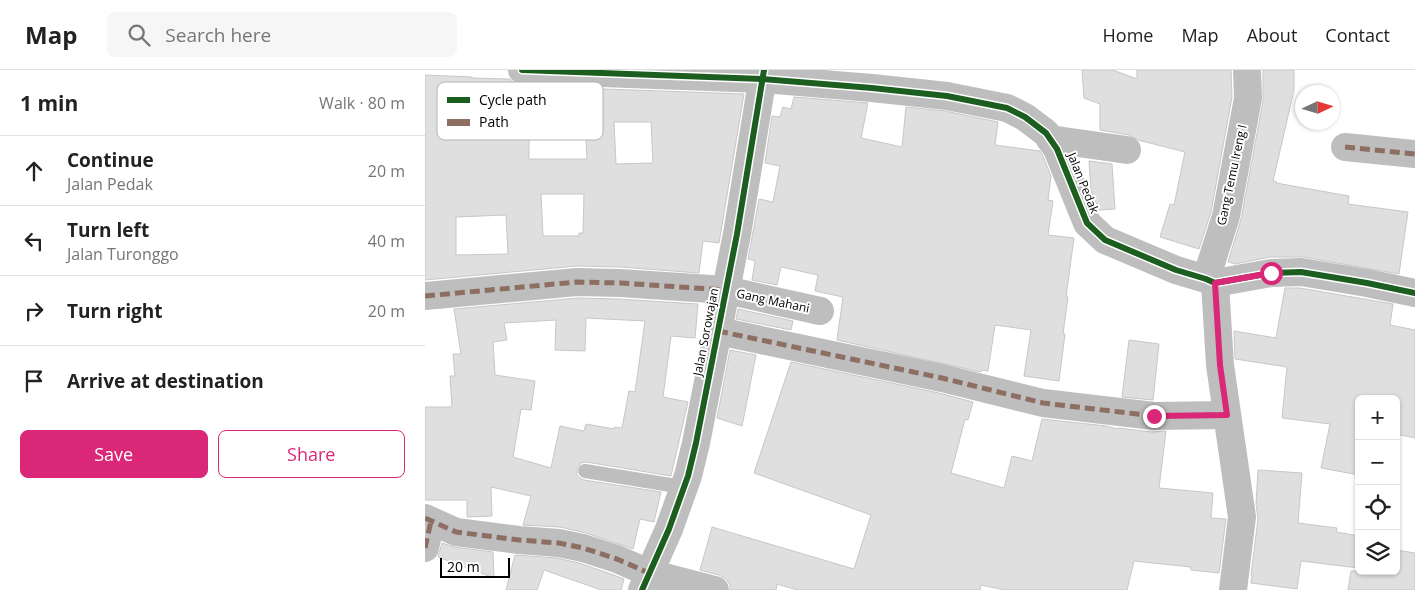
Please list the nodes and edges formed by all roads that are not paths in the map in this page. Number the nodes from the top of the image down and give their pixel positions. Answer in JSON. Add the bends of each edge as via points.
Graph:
{"nodes":[{"id":1,"x":523,"y":70,"type":"edge"},
{"id":2,"x":1247,"y":70,"type":"edge"},
{"id":3,"x":763,"y":75,"type":"edge"},
{"id":4,"x":1050,"y":139,"type":"junction"},
{"id":5,"x":1345,"y":147,"type":"dead end"},
{"id":6,"x":1127,"y":150,"type":"dead end"},
{"id":7,"x":1415,"y":154,"type":"edge"},
{"id":8,"x":1211,"y":281,"type":"junction"},
{"id":9,"x":726,"y":290,"type":"junction"},
{"id":10,"x":1415,"y":293,"type":"edge"},
{"id":11,"x":425,"y":296,"type":"edge"},
{"id":12,"x":820,"y":311,"type":"dead end"},
{"id":13,"x":718,"y":331,"type":"junction"},
{"id":14,"x":1227,"y":415,"type":"junction"},
{"id":15,"x":585,"y":471,"type":"dead end"},
{"id":16,"x":683,"y":487,"type":"junction"},
{"id":17,"x":428,"y":519,"type":"edge"},
{"id":18,"x":425,"y":548,"type":"edge"},
{"id":19,"x":645,"y":582,"type":"edge"},
{"id":20,"x":715,"y":590,"type":"edge"},
{"id":21,"x":1233,"y":590,"type":"edge"}],
"edges":[{"from":1,"to":3,"type":"street","name":"Jalan Pedak"},
{"from":2,"to":8,"type":"street","name":"Gang Temu Ireng I","via":[[1248,98]]},
{"from":3,"to":4,"type":"street","name":"Jalan Pedak","via":[[947,96],[1007,108],[1025,117]]},
{"from":3,"to":9,"type":"street","name":"Jalan Sorowajan"},
{"from":4,"to":6,"type":"street"},
{"from":4,"to":8,"type":"street","name":"Jalan Pedak","via":[[1087,223],[1105,240],[1175,270]]},
{"from":5,"to":7,"type":"street"},
{"from":8,"to":10,"type":"street","name":"Jalan Pedak","via":[[1301,272]]},
{"from":8,"to":14,"type":"street"},
{"from":9,"to":11,"type":"street","name":"Gang Mahani","via":[[577,282]]},
{"from":9,"to":12,"type":"street","name":"Gang Mahani"},
{"from":9,"to":13,"type":"street","name":"Jalan Sorowajan"},
{"from":13,"to":14,"type":"street","via":[[942,378],[1043,403],[1154,416]]},
{"from":13,"to":16,"type":"street","name":"Jalan Sorowajan","via":[[696,443]]},
{"from":14,"to":21,"type":"street","via":[[1242,517]]},
{"from":15,"to":16,"type":"lane"},
{"from":16,"to":19,"type":"street","name":"Jalan Sorowajan","via":[[669,529]]},
{"from":17,"to":18,"type":"street"},
{"from":17,"to":19,"type":"street","via":[[456,532],[583,548],[617,559]]},
{"from":19,"to":20,"type":"street"}]}
